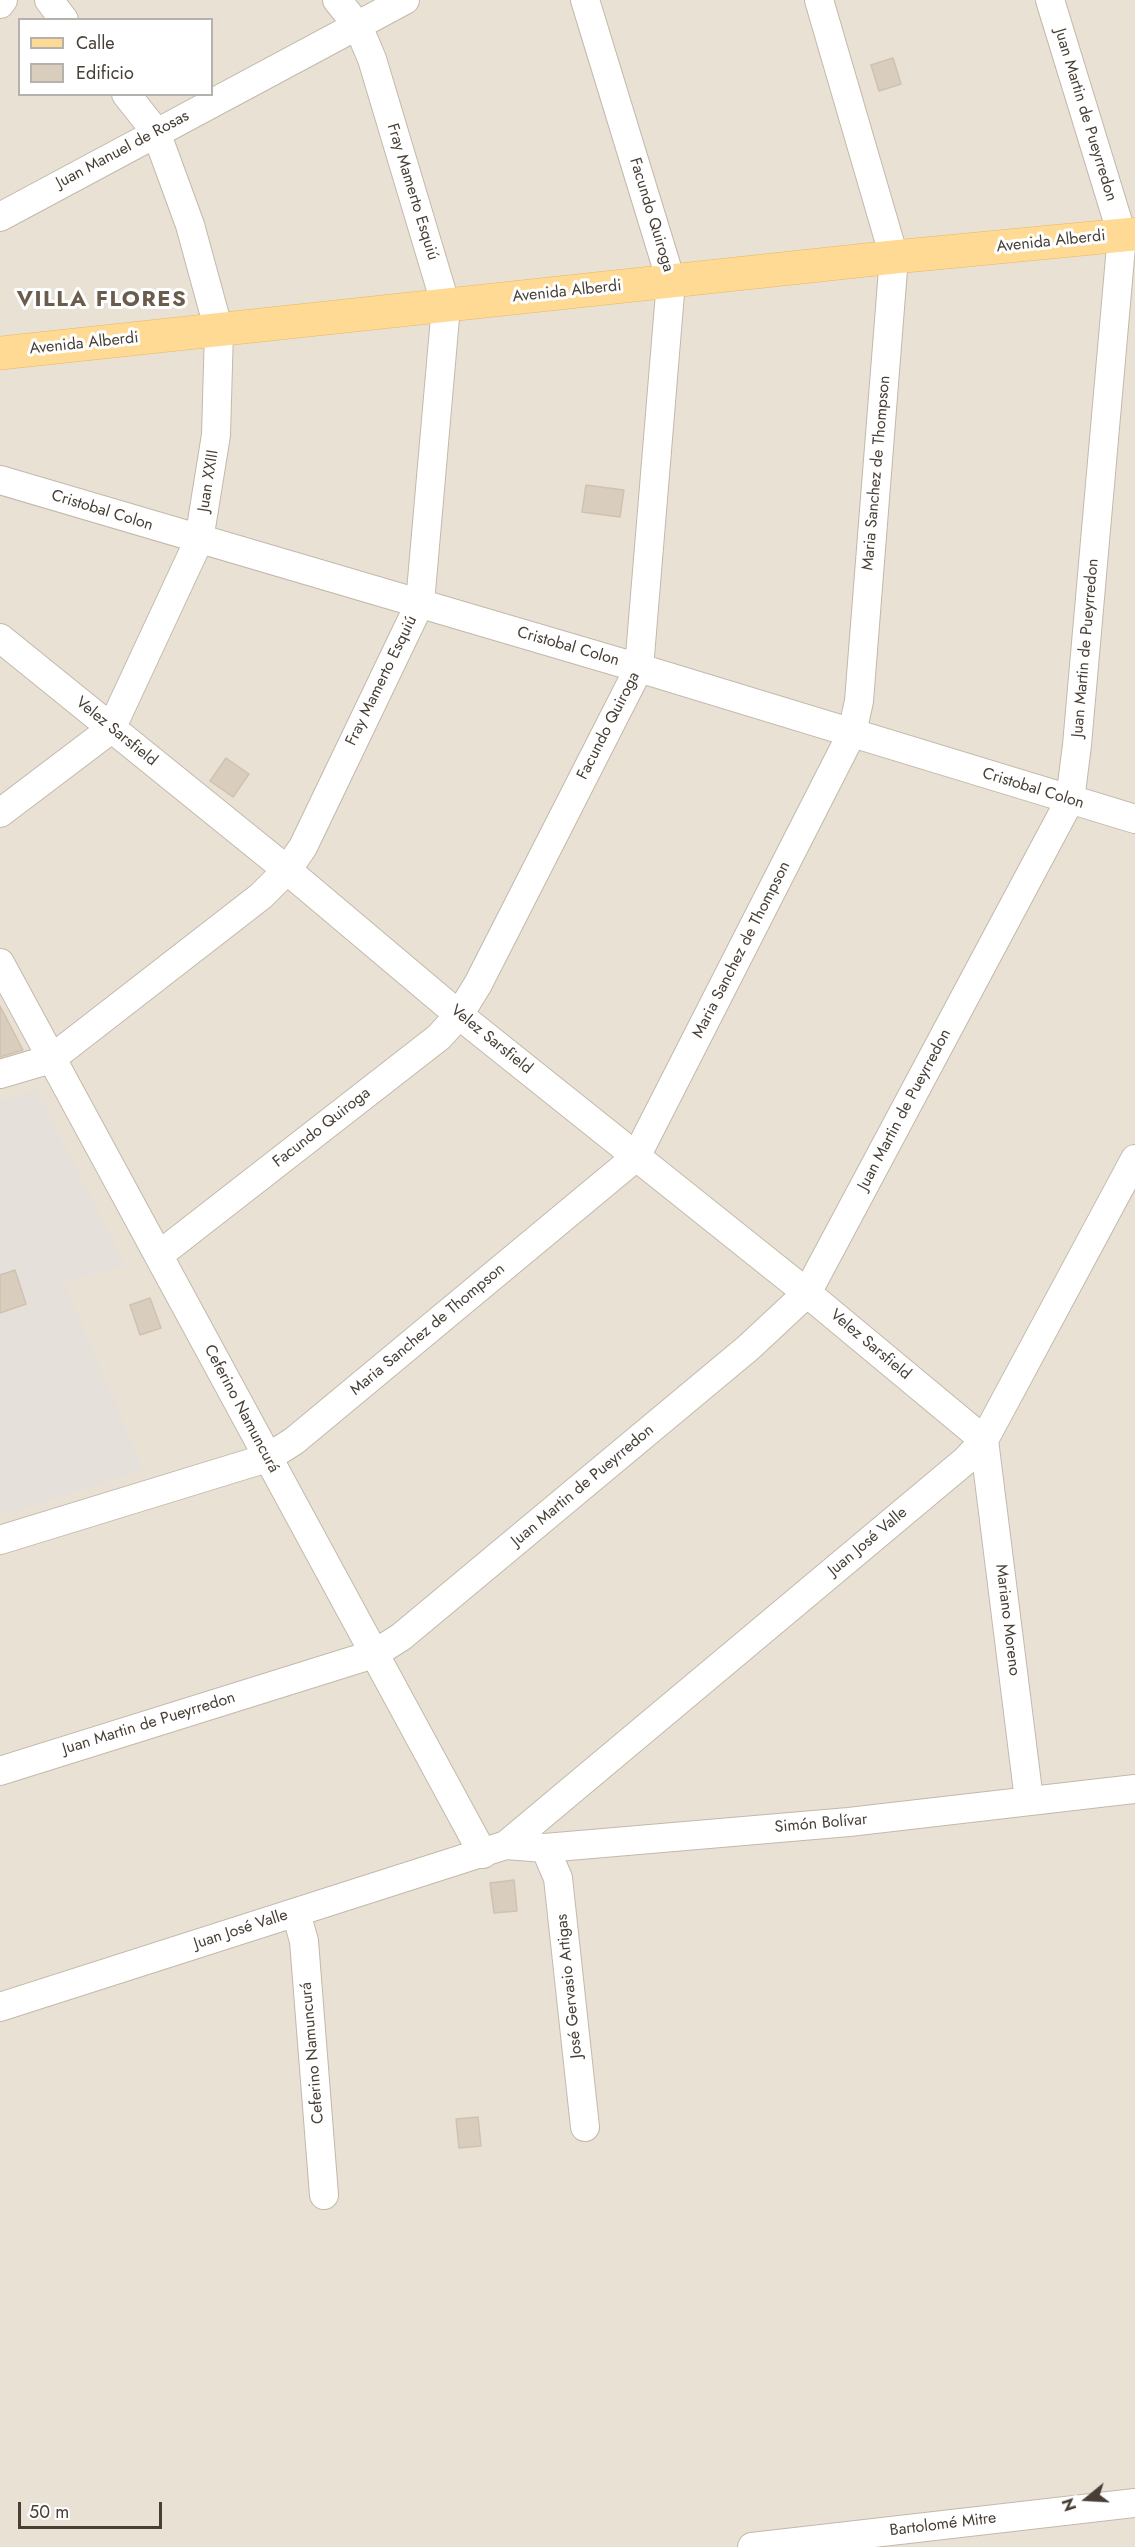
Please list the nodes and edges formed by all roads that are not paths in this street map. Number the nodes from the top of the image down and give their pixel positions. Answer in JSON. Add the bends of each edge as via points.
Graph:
{"nodes":[{"id":1,"x":3,"y":0,"type":"edge"},
{"id":2,"x":49,"y":0,"type":"edge"},
{"id":3,"x":337,"y":0,"type":"edge"},
{"id":4,"x":405,"y":0,"type":"edge"},
{"id":5,"x":585,"y":0,"type":"edge"},
{"id":6,"x":819,"y":0,"type":"edge"},
{"id":7,"x":1050,"y":0,"type":"edge"},
{"id":8,"x":0,"y":4,"type":"edge"},
{"id":9,"x":62,"y":18,"type":"edge"},
{"id":10,"x":358,"y":26,"type":"junction"},
{"id":11,"x":128,"y":96,"type":"edge"},
{"id":12,"x":156,"y":132,"type":"junction"},
{"id":13,"x":0,"y":217,"type":"edge"},
{"id":14,"x":1129,"y":235,"type":"edge"},
{"id":15,"x":894,"y":257,"type":"junction"},
{"id":16,"x":671,"y":281,"type":"junction"},
{"id":17,"x":446,"y":306,"type":"junction"},
{"id":18,"x":219,"y":331,"type":"junction"},
{"id":19,"x":0,"y":353,"type":"edge"},
{"id":20,"x":0,"y":480,"type":"edge"},
{"id":21,"x":199,"y":540,"type":"junction"},
{"id":22,"x":420,"y":603,"type":"junction"},
{"id":23,"x":0,"y":638,"type":"edge"},
{"id":24,"x":639,"y":668,"type":"junction"},
{"id":25,"x":111,"y":729,"type":"junction"},
{"id":26,"x":852,"y":733,"type":"junction"},
{"id":27,"x":1070,"y":800,"type":"junction"},
{"id":28,"x":0,"y":813,"type":"edge"},
{"id":29,"x":1135,"y":819,"type":"edge"},
{"id":30,"x":287,"y":870,"type":"junction"},
{"id":31,"x":0,"y":963,"type":"edge"},
{"id":32,"x":459,"y":1015,"type":"junction"},
{"id":33,"x":51,"y":1059,"type":"junction"},
{"id":34,"x":0,"y":1074,"type":"edge"},
{"id":35,"x":636,"y":1157,"type":"junction"},
{"id":36,"x":1135,"y":1160,"type":"edge"},
{"id":37,"x":159,"y":1256,"type":"junction"},
{"id":38,"x":807,"y":1293,"type":"junction"},
{"id":39,"x":984,"y":1440,"type":"junction"},
{"id":40,"x":267,"y":1458,"type":"junction"},
{"id":41,"x":0,"y":1540,"type":"edge"},
{"id":42,"x":374,"y":1654,"type":"junction"},
{"id":43,"x":0,"y":1771,"type":"edge"},
{"id":44,"x":1135,"y":1789,"type":"edge"},
{"id":45,"x":1029,"y":1800,"type":"junction"},
{"id":46,"x":545,"y":1848,"type":"junction"},
{"id":47,"x":494,"y":1850,"type":"junction"},
{"id":48,"x":296,"y":1913,"type":"junction"},
{"id":49,"x":0,"y":2007,"type":"edge"},
{"id":50,"x":585,"y":2127,"type":"dead end"},
{"id":51,"x":324,"y":2195,"type":"dead end"},
{"id":52,"x":1135,"y":2503,"type":"edge"},
{"id":53,"x":752,"y":2547,"type":"edge"}],
"edges":[{"from":1,"to":8,"type":"street"},
{"from":2,"to":9,"type":"street"},
{"from":3,"to":10,"type":"street","name":"Fray Mamerto Esquiú"},
{"from":4,"to":10,"type":"street","name":"Juan Manuel de Rosas"},
{"from":5,"to":16,"type":"street","name":"Facundo Quiroga"},
{"from":6,"to":15,"type":"street","name":"Maria Sanchez de Thompson"},
{"from":7,"to":14,"type":"street","name":"Juan Martin de Pueyrredon"},
{"from":10,"to":12,"type":"street","name":"Juan Manuel de Rosas"},
{"from":10,"to":17,"type":"street","name":"Fray Mamerto Esquiú","via":[[372,59]]},
{"from":11,"to":12,"type":"street","name":"Juan XXIII"},
{"from":12,"to":13,"type":"street","name":"Juan Manuel de Rosas"},
{"from":12,"to":18,"type":"street","name":"Juan XXIII","via":[[190,225]]},
{"from":14,"to":15,"type":"main road","name":"Avenida Alberdi"},
{"from":14,"to":27,"type":"street","name":"Juan Martin de Pueyrredon"},
{"from":15,"to":16,"type":"main road","name":"Avenida Alberdi"},
{"from":15,"to":26,"type":"street","name":"Maria Sanchez de Thompson","via":[[859,700]]},
{"from":16,"to":17,"type":"main road","name":"Avenida Alberdi"},
{"from":16,"to":24,"type":"street","name":"Facundo Quiroga"},
{"from":17,"to":18,"type":"main road","name":"Avenida Alberdi"},
{"from":17,"to":22,"type":"street","name":"Fray Mamerto Esquiú"},
{"from":18,"to":19,"type":"main road","name":"Avenida Alberdi"},
{"from":18,"to":21,"type":"street","name":"Juan XXIII","via":[[216,435]]},
{"from":20,"to":21,"type":"street","name":"Cristobal Colon"},
{"from":21,"to":22,"type":"street","name":"Cristobal Colon"},
{"from":21,"to":25,"type":"street","name":"Juan XXIII"},
{"from":22,"to":24,"type":"street","name":"Cristobal Colon"},
{"from":22,"to":30,"type":"street","name":"Fray Mamerto Esquiú","via":[[303,847]]},
{"from":23,"to":25,"type":"street","name":"Velez Sarsfield"},
{"from":24,"to":26,"type":"street","name":"Cristobal Colon"},
{"from":24,"to":32,"type":"street","name":"Facundo Quiroga"},
{"from":25,"to":28,"type":"street","name":"Juan XXIII"},
{"from":25,"to":30,"type":"street","name":"Velez Sarsfield"},
{"from":26,"to":27,"type":"street","name":"Cristobal Colon"},
{"from":26,"to":35,"type":"street","name":"Maria Sanchez de Thompson"},
{"from":27,"to":29,"type":"street","name":"Cristobal Colon"},
{"from":27,"to":38,"type":"street","name":"Juan Martin de Pueyrredon"},
{"from":30,"to":32,"type":"street","name":"Velez Sarsfield"},
{"from":30,"to":33,"type":"street","name":"Fray Mamerto Esquiú","via":[[261,896]]},
{"from":31,"to":33,"type":"street","name":"Ceferino Namuncurá"},
{"from":32,"to":35,"type":"street","name":"Velez Sarsfield"},
{"from":32,"to":37,"type":"street","name":"Facundo Quiroga","via":[[439,1037]]},
{"from":33,"to":34,"type":"street","name":"Fray Mamerto Esquiú"},
{"from":33,"to":37,"type":"street","name":"Ceferino Namuncurá"},
{"from":35,"to":38,"type":"street","name":"Velez Sarsfield"},
{"from":35,"to":40,"type":"street","name":"Maria Sanchez de Thompson","via":[[294,1441]]},
{"from":36,"to":39,"type":"street","name":"Juan José Valle"},
{"from":37,"to":40,"type":"street","name":"Ceferino Namuncurá"},
{"from":38,"to":39,"type":"street","name":"Velez Sarsfield"},
{"from":38,"to":42,"type":"street","name":"Juan Martin de Pueyrredon","via":[[748,1348],[420,1622]]},
{"from":39,"to":45,"type":"street","name":"Mariano Moreno"},
{"from":39,"to":47,"type":"street","name":"Juan José Valle","via":[[957,1467]]},
{"from":40,"to":41,"type":"street","name":"Maria Sanchez de Thompson"},
{"from":40,"to":42,"type":"street","name":"Ceferino Namuncurá"},
{"from":42,"to":43,"type":"street","name":"Juan Martin de Pueyrredon"},
{"from":42,"to":47,"type":"street","name":"Ceferino Namuncurá"},
{"from":44,"to":45,"type":"street","name":"Simón Bolívar"},
{"from":45,"to":46,"type":"street","name":"Simón Bolívar","via":[[849,1822]]},
{"from":46,"to":47,"type":"street","name":"Simón Bolívar"},
{"from":46,"to":50,"type":"street","name":"José Gervasio Artigas","via":[[558,1878]]},
{"from":47,"to":48,"type":"street","name":"Juan José Valle"},
{"from":48,"to":49,"type":"street","name":"Juan José Valle"},
{"from":48,"to":51,"type":"street","name":"Ceferino Namuncurá","via":[[304,1941]]},
{"from":52,"to":53,"type":"street","name":"Bartolomé Mitre"}]}
